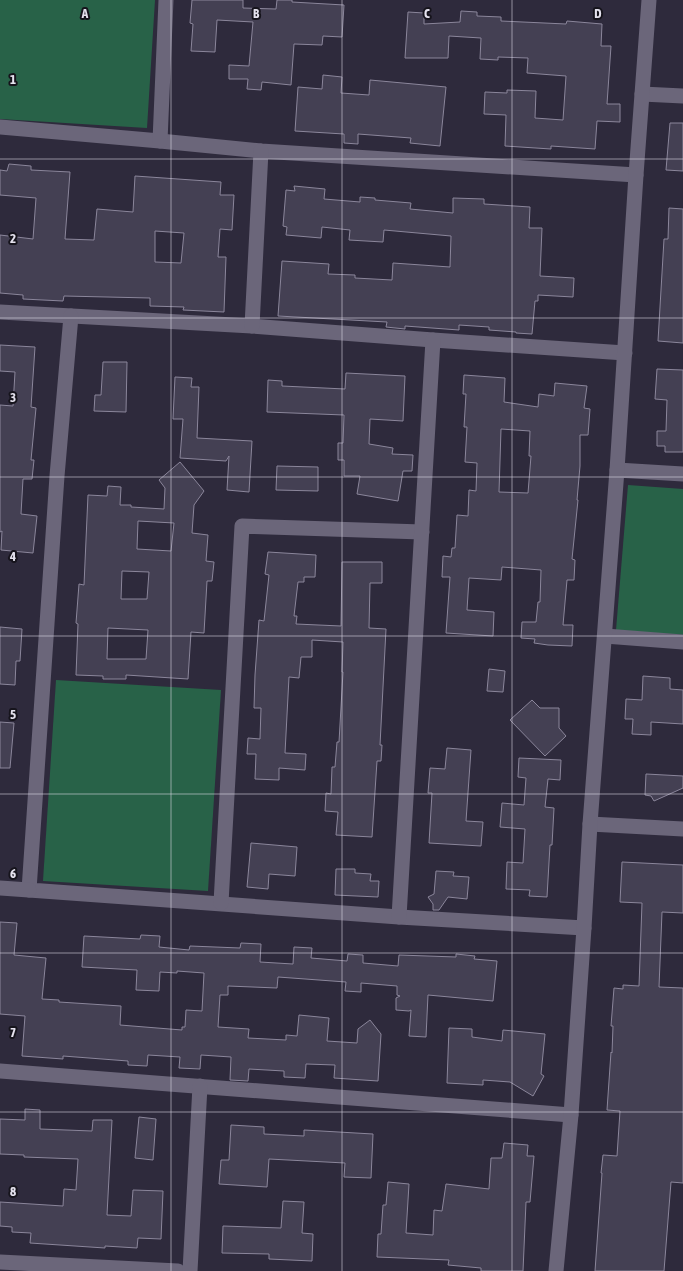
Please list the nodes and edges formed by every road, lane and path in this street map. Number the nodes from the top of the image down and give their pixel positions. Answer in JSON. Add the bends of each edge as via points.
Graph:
{"nodes":[{"id":1,"x":166,"y":0,"type":"edge"},
{"id":2,"x":649,"y":0,"type":"edge"},
{"id":3,"x":642,"y":94,"type":"junction"},
{"id":4,"x":683,"y":96,"type":"edge"},
{"id":5,"x":0,"y":127,"type":"edge"},
{"id":6,"x":160,"y":141,"type":"junction"},
{"id":7,"x":261,"y":151,"type":"junction"},
{"id":8,"x":636,"y":175,"type":"junction"},
{"id":9,"x":0,"y":312,"type":"edge"},
{"id":10,"x":71,"y":316,"type":"junction"},
{"id":11,"x":252,"y":326,"type":"junction"},
{"id":12,"x":433,"y":340,"type":"junction"},
{"id":13,"x":625,"y":353,"type":"junction"},
{"id":14,"x":617,"y":470,"type":"junction"},
{"id":15,"x":683,"y":474,"type":"edge"},
{"id":16,"x":422,"y":532,"type":"junction"},
{"id":17,"x":605,"y":636,"type":"junction"},
{"id":18,"x":683,"y":642,"type":"edge"},
{"id":19,"x":590,"y":824,"type":"junction"},
{"id":20,"x":683,"y":829,"type":"edge"},
{"id":21,"x":0,"y":888,"type":"edge"},
{"id":22,"x":29,"y":890,"type":"junction"},
{"id":23,"x":221,"y":903,"type":"junction"},
{"id":24,"x":399,"y":917,"type":"junction"},
{"id":25,"x":584,"y":928,"type":"junction"},
{"id":26,"x":0,"y":1071,"type":"edge"},
{"id":27,"x":200,"y":1086,"type":"junction"},
{"id":28,"x":571,"y":1115,"type":"junction"},
{"id":29,"x":0,"y":1262,"type":"edge"},
{"id":30,"x":178,"y":1271,"type":"edge"},
{"id":31,"x":190,"y":1271,"type":"edge"},
{"id":32,"x":556,"y":1271,"type":"edge"}],
"edges":[{"from":1,"to":6,"type":"street"},
{"from":2,"to":3,"type":"street"},
{"from":3,"to":4,"type":"street"},
{"from":3,"to":8,"type":"street"},
{"from":5,"to":6,"type":"street"},
{"from":6,"to":7,"type":"street"},
{"from":7,"to":8,"type":"street"},
{"from":7,"to":11,"type":"street"},
{"from":8,"to":13,"type":"street"},
{"from":9,"to":10,"type":"street"},
{"from":10,"to":11,"type":"street"},
{"from":10,"to":22,"type":"street"},
{"from":11,"to":12,"type":"street"},
{"from":12,"to":13,"type":"street"},
{"from":12,"to":16,"type":"street"},
{"from":13,"to":14,"type":"street"},
{"from":14,"to":15,"type":"street"},
{"from":14,"to":17,"type":"street"},
{"from":16,"to":23,"type":"street","via":[[242,526]]},
{"from":16,"to":24,"type":"street"},
{"from":17,"to":18,"type":"street"},
{"from":17,"to":19,"type":"street"},
{"from":19,"to":20,"type":"street"},
{"from":19,"to":25,"type":"street"},
{"from":21,"to":22,"type":"street"},
{"from":22,"to":23,"type":"street"},
{"from":23,"to":24,"type":"street"},
{"from":24,"to":25,"type":"street"},
{"from":25,"to":28,"type":"street"},
{"from":26,"to":27,"type":"street"},
{"from":27,"to":28,"type":"street"},
{"from":27,"to":31,"type":"street"},
{"from":28,"to":32,"type":"street"},
{"from":29,"to":30,"type":"street"}]}
